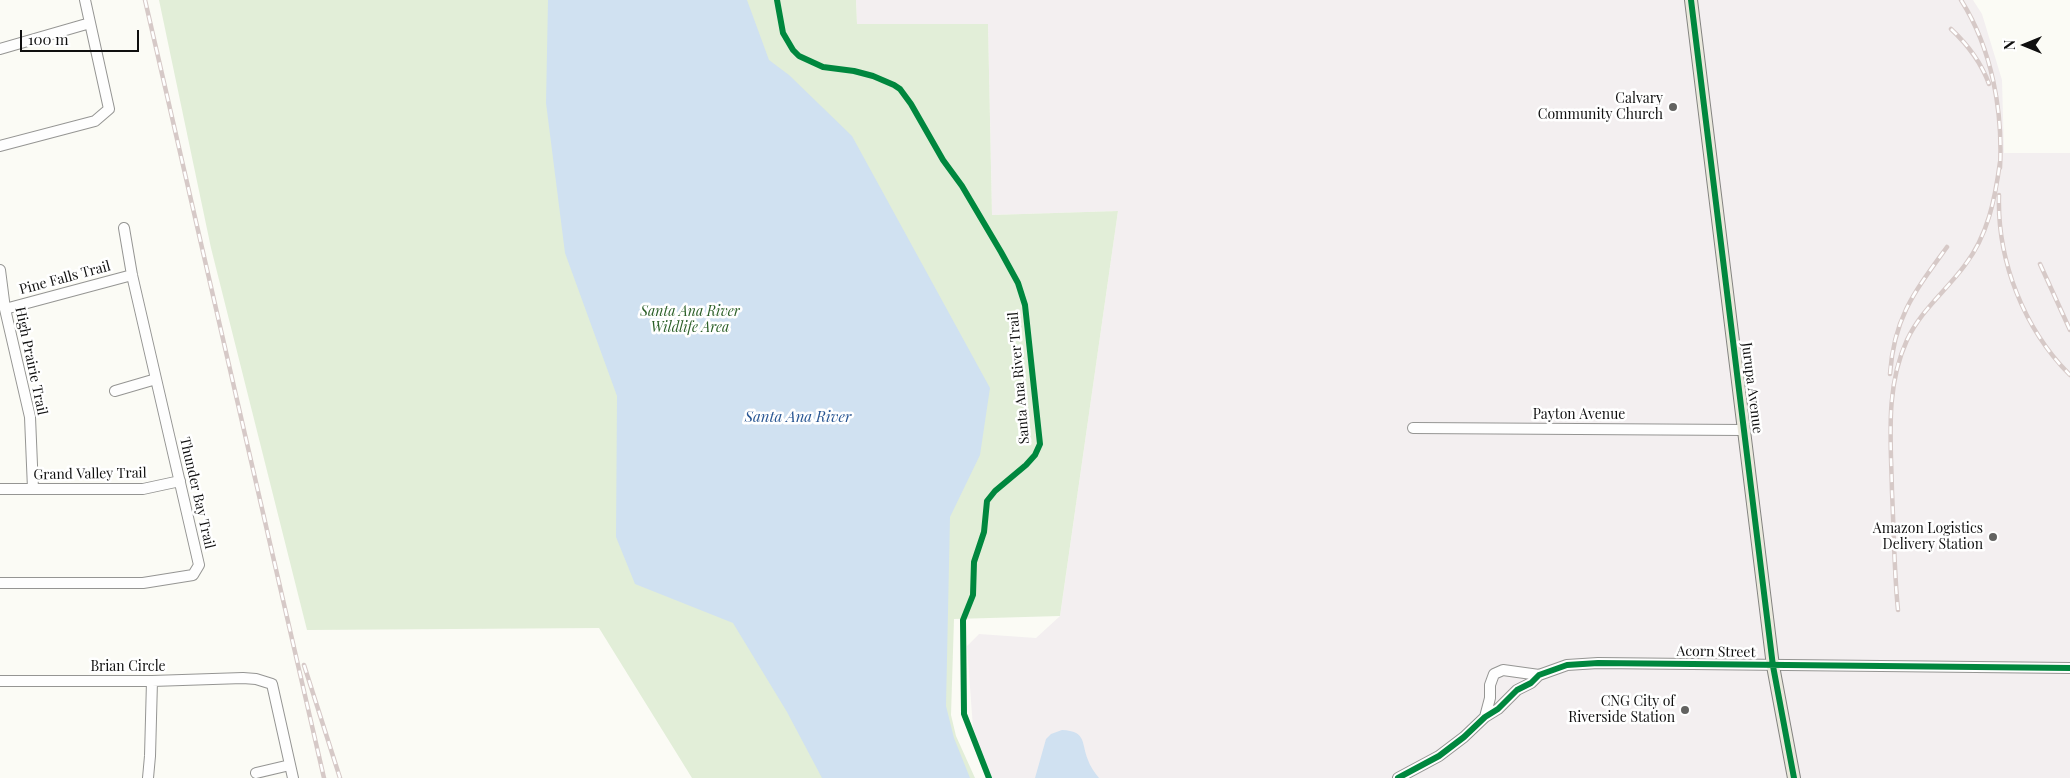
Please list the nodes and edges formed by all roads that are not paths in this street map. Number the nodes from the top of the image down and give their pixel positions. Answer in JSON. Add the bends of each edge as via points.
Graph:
{"nodes":[{"id":1,"x":85,"y":0,"type":"edge"},
{"id":2,"x":1691,"y":0,"type":"edge"},
{"id":3,"x":90,"y":23,"type":"junction"},
{"id":4,"x":0,"y":49,"type":"edge"},
{"id":5,"x":0,"y":146,"type":"edge"},
{"id":6,"x":124,"y":228,"type":"dead end"},
{"id":7,"x":0,"y":270,"type":"edge"},
{"id":8,"x":132,"y":275,"type":"junction"},
{"id":9,"x":5,"y":309,"type":"junction"},
{"id":10,"x":156,"y":380,"type":"junction"},
{"id":11,"x":115,"y":391,"type":"dead end"},
{"id":12,"x":1413,"y":428,"type":"dead end"},
{"id":13,"x":1744,"y":430,"type":"junction"},
{"id":14,"x":180,"y":481,"type":"junction"},
{"id":15,"x":0,"y":489,"type":"edge"},
{"id":16,"x":33,"y":489,"type":"junction"},
{"id":17,"x":0,"y":583,"type":"edge"},
{"id":18,"x":1774,"y":666,"type":"junction"},
{"id":19,"x":2070,"y":668,"type":"edge"},
{"id":20,"x":1539,"y":675,"type":"junction"},
{"id":21,"x":0,"y":681,"type":"edge"},
{"id":22,"x":152,"y":681,"type":"junction"},
{"id":23,"x":1486,"y":717,"type":"junction"},
{"id":24,"x":290,"y":765,"type":"junction"},
{"id":25,"x":256,"y":773,"type":"dead end"},
{"id":26,"x":148,"y":778,"type":"edge"},
{"id":27,"x":293,"y":778,"type":"edge"},
{"id":28,"x":1398,"y":778,"type":"edge"},
{"id":29,"x":1794,"y":778,"type":"edge"}],
"edges":[{"from":1,"to":3,"type":"street"},
{"from":2,"to":13,"type":"main road","name":"Jurupa Avenue"},
{"from":3,"to":4,"type":"street"},
{"from":3,"to":5,"type":"street","via":[[109,109],[96,121]]},
{"from":6,"to":8,"type":"street","name":"Thunder Bay Trail"},
{"from":7,"to":9,"type":"street","name":"High Prairie Trail"},
{"from":8,"to":9,"type":"street","name":"Pine Falls Trail"},
{"from":8,"to":10,"type":"street","name":"Thunder Bay Trail"},
{"from":9,"to":16,"type":"street","name":"High Prairie Trail","via":[[30,416]]},
{"from":10,"to":11,"type":"street"},
{"from":10,"to":14,"type":"street","name":"Thunder Bay Trail"},
{"from":12,"to":13,"type":"street","name":"Payton Avenue"},
{"from":13,"to":18,"type":"main road","name":"Jurupa Avenue"},
{"from":14,"to":16,"type":"street","name":"Grand Valley Trail","via":[[143,489]]},
{"from":14,"to":17,"type":"street","name":"Thunder Bay Trail","via":[[199,566],[193,575],[143,583]]},
{"from":15,"to":16,"type":"street","name":"Grand Valley Trail"},
{"from":18,"to":19,"type":"street","name":"Acorn Street"},
{"from":18,"to":20,"type":"street","name":"Acorn Street","via":[[1588,663],[1560,666]]},
{"from":18,"to":29,"type":"main road","name":"Jurupa Avenue"},
{"from":20,"to":23,"type":"street","name":"Acorn Street"},
{"from":20,"to":23,"type":"street","name":"Acorn Street","via":[[1503,670],[1494,674]]},
{"from":21,"to":22,"type":"street","name":"Brian Circle"},
{"from":22,"to":24,"type":"street","name":"Brian Circle","via":[[256,679],[272,684]]},
{"from":22,"to":26,"type":"street"},
{"from":23,"to":28,"type":"street","name":"Acorn Street","via":[[1438,756]]},
{"from":24,"to":25,"type":"street"},
{"from":24,"to":27,"type":"street"}]}
